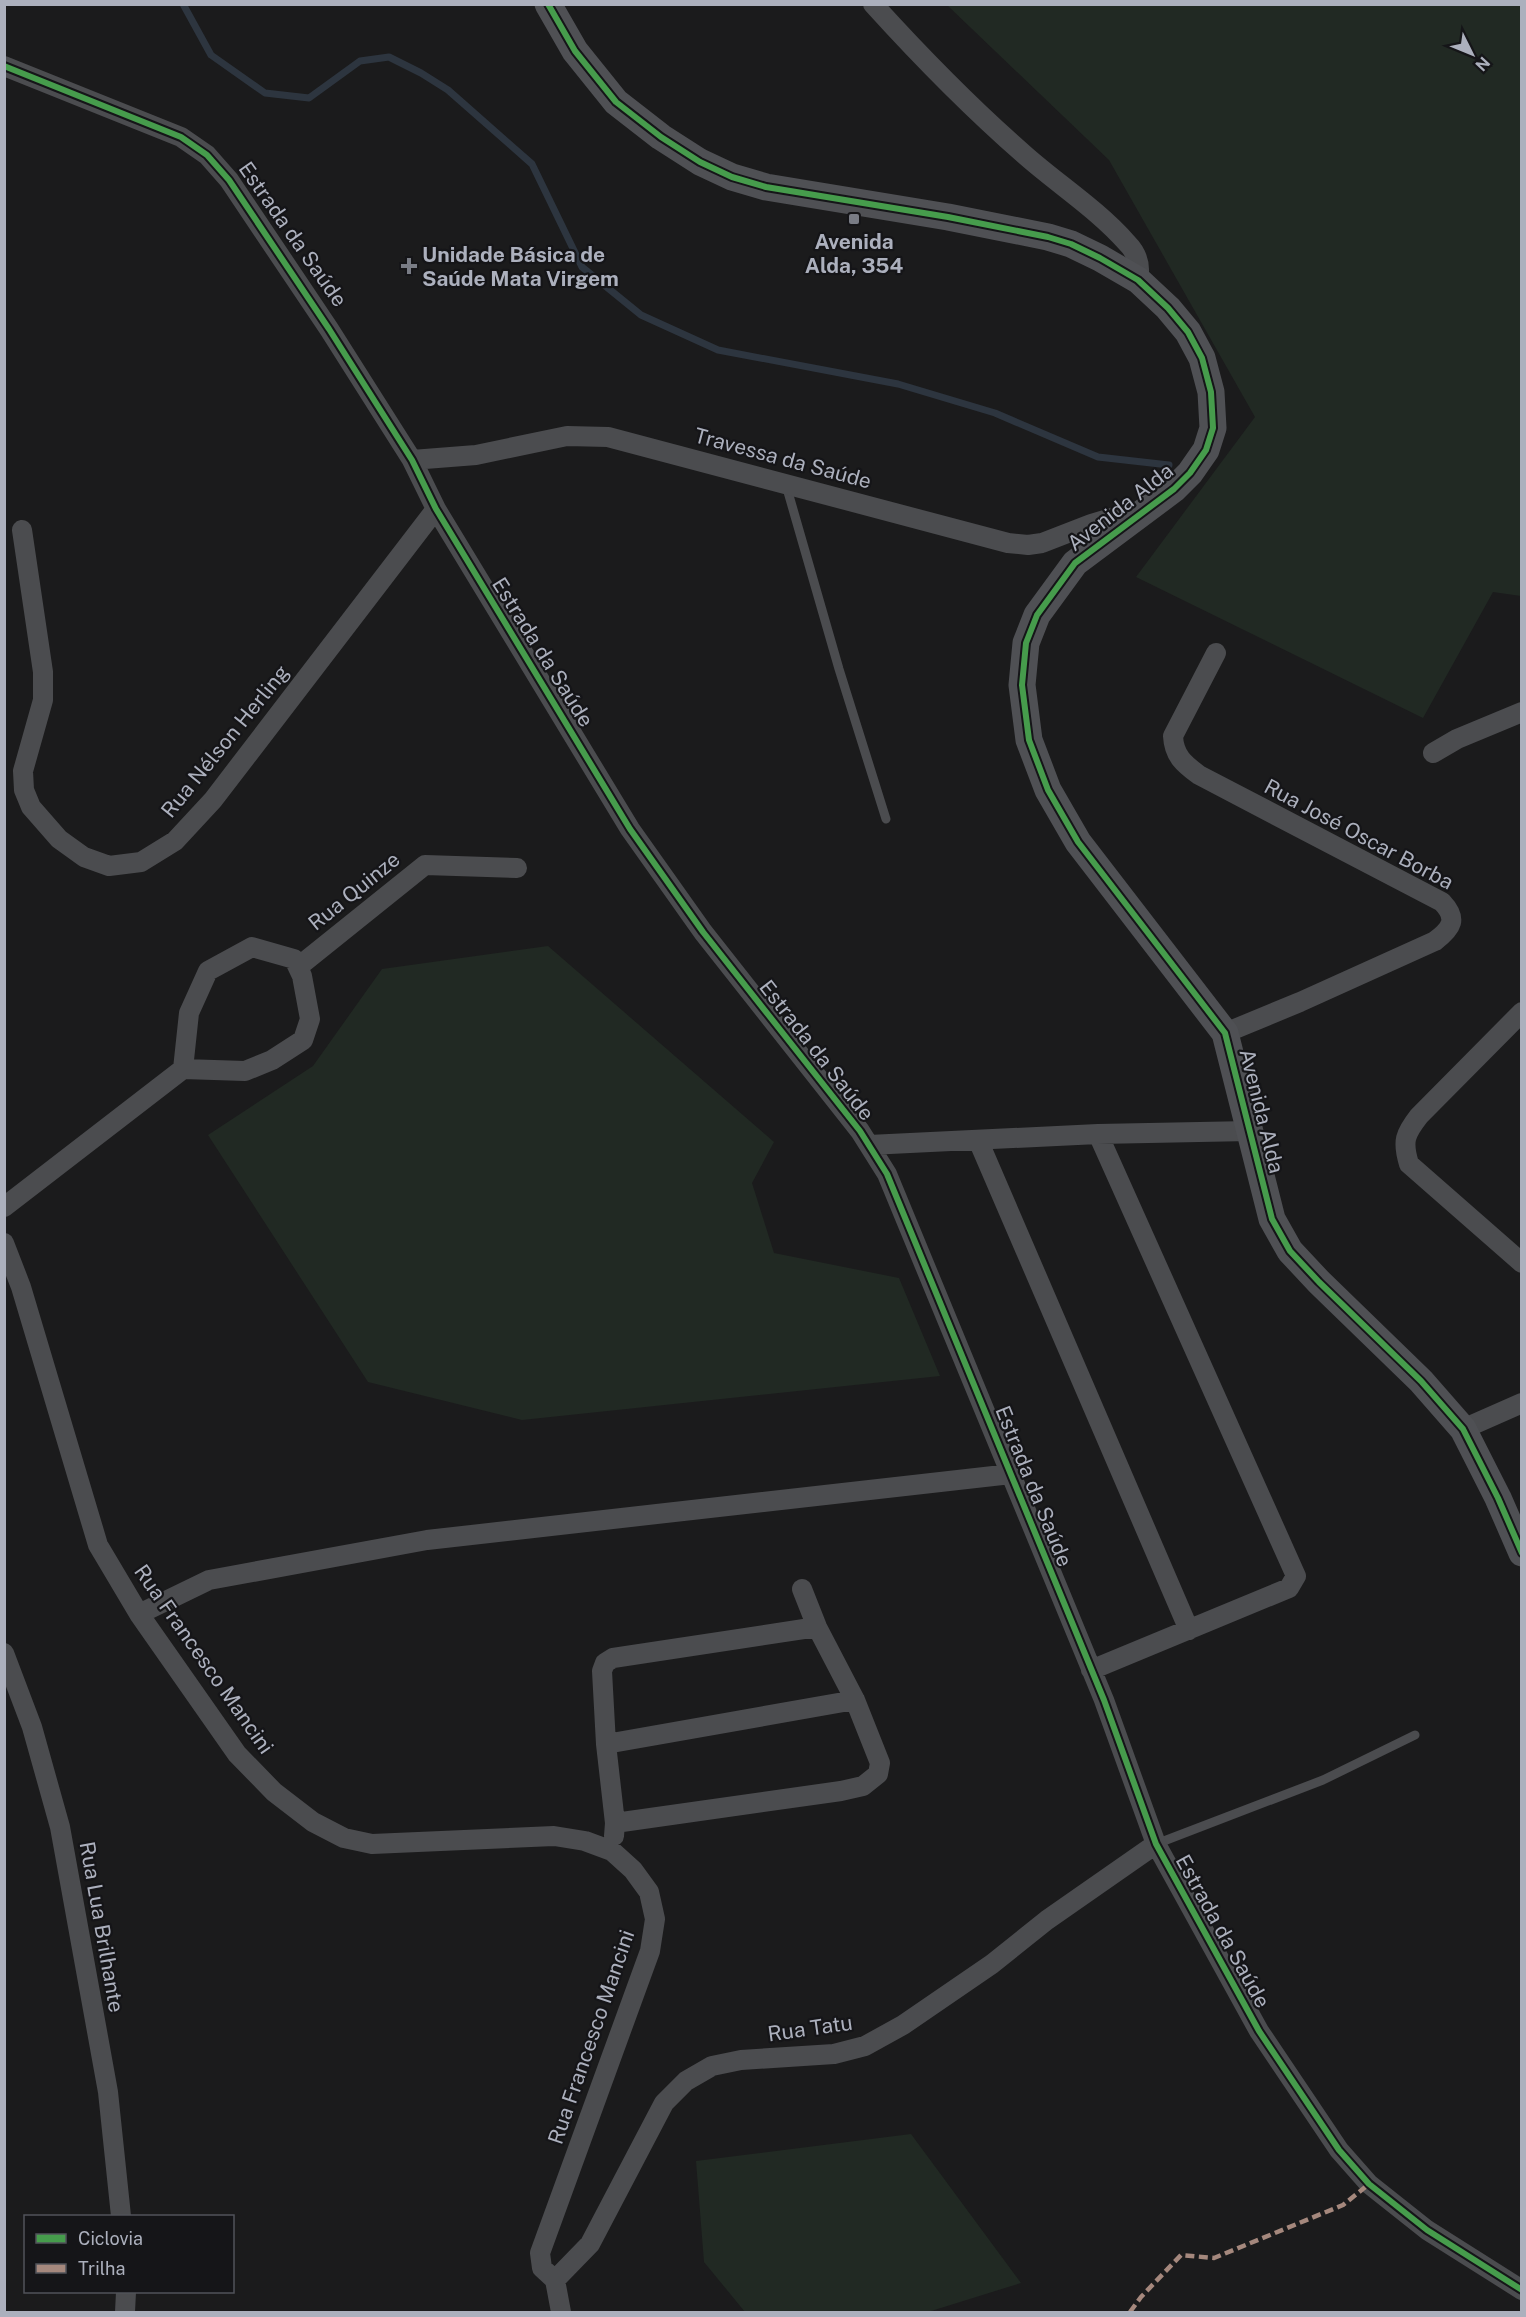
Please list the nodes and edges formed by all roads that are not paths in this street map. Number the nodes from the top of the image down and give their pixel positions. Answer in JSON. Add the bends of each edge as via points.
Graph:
{"nodes":[{"id":1,"x":548,"y":4,"type":"edge"},
{"id":2,"x":873,"y":4,"type":"edge"},
{"id":3,"x":4,"y":66,"type":"edge"},
{"id":4,"x":1138,"y":280,"type":"junction"},
{"id":5,"x":412,"y":460,"type":"junction"},
{"id":6,"x":786,"y":483,"type":"junction"},
{"id":7,"x":436,"y":509,"type":"junction"},
{"id":8,"x":1137,"y":516,"type":"junction"},
{"id":9,"x":22,"y":530,"type":"dead end"},
{"id":10,"x":1216,"y":653,"type":"dead end"},
{"id":11,"x":1521,"y":712,"type":"edge"},
{"id":12,"x":1433,"y":753,"type":"dead end"},
{"id":13,"x":886,"y":819,"type":"dead end"},
{"id":14,"x":517,"y":868,"type":"dead end"},
{"id":15,"x":298,"y":967,"type":"junction"},
{"id":16,"x":1521,"y":1012,"type":"edge"},
{"id":17,"x":1225,"y":1033,"type":"junction"},
{"id":18,"x":183,"y":1069,"type":"junction"},
{"id":19,"x":1250,"y":1131,"type":"junction"},
{"id":20,"x":1098,"y":1134,"type":"junction"},
{"id":21,"x":978,"y":1140,"type":"junction"},
{"id":22,"x":869,"y":1145,"type":"junction"},
{"id":23,"x":4,"y":1207,"type":"edge"},
{"id":24,"x":4,"y":1243,"type":"edge"},
{"id":25,"x":1521,"y":1263,"type":"edge"},
{"id":26,"x":1521,"y":1403,"type":"edge"},
{"id":27,"x":1463,"y":1429,"type":"junction"},
{"id":28,"x":1011,"y":1474,"type":"junction"},
{"id":29,"x":1521,"y":1553,"type":"edge"},
{"id":30,"x":802,"y":1589,"type":"dead end"},
{"id":31,"x":139,"y":1614,"type":"junction"},
{"id":32,"x":817,"y":1627,"type":"junction"},
{"id":33,"x":1189,"y":1629,"type":"junction"},
{"id":34,"x":4,"y":1653,"type":"edge"},
{"id":35,"x":1091,"y":1670,"type":"junction"},
{"id":36,"x":855,"y":1700,"type":"junction"},
{"id":37,"x":1415,"y":1735,"type":"dead end"},
{"id":38,"x":606,"y":1744,"type":"junction"},
{"id":39,"x":615,"y":1823,"type":"junction"},
{"id":40,"x":1156,"y":1844,"type":"junction"},
{"id":41,"x":612,"y":1851,"type":"junction"},
{"id":42,"x":121,"y":2215,"type":"edge"},
{"id":43,"x":555,"y":2280,"type":"junction"},
{"id":44,"x":1521,"y":2290,"type":"edge"},
{"id":45,"x":126,"y":2293,"type":"edge"},
{"id":46,"x":125,"y":2313,"type":"edge"},
{"id":47,"x":561,"y":2313,"type":"edge"}],
"edges":[{"from":1,"to":4,"type":"street","name":"Avenida Alda","via":[[575,51],[616,102],[661,137],[732,177],[766,187],[1048,237],[1071,244]]},
{"from":2,"to":4,"type":"street","via":[[935,71],[1128,243],[1139,262]]},
{"from":3,"to":5,"type":"street","name":"Estrada da Saúde","via":[[180,137],[207,155],[229,180],[323,319]]},
{"from":4,"to":8,"type":"street","name":"Avenida Alda","via":[[1188,332],[1202,358],[1211,392],[1213,428],[1206,450],[1190,473]]},
{"from":5,"to":6,"type":"street","name":"Travessa da Saúde","via":[[476,455],[567,436],[609,437]]},
{"from":5,"to":7,"type":"street","name":"Estrada da Saúde"},
{"from":6,"to":8,"type":"street","name":"Travessa da Saúde","via":[[1008,543],[1028,545],[1118,516]]},
{"from":6,"to":13,"type":"lane"},
{"from":7,"to":9,"type":"street","name":"Rua Nélson Herling","via":[[213,800],[175,841],[141,862],[110,866],[84,857],[58,839],[31,807],[24,790],[23,771],[43,700],[43,672]]},
{"from":7,"to":22,"type":"street","name":"Estrada da Saúde","via":[[630,829],[703,932]]},
{"from":8,"to":17,"type":"street","name":"Avenida Alda","via":[[1075,563],[1037,615],[1026,643],[1022,685],[1029,740],[1048,790],[1078,842]]},
{"from":10,"to":17,"type":"street","name":"Rua José Oscar Borba","via":[[1173,736],[1174,749],[1181,761],[1199,775],[1442,902],[1452,921],[1435,941]]},
{"from":11,"to":12,"type":"street"},
{"from":14,"to":15,"type":"street","name":"Rua Quinze","via":[[425,865]]},
{"from":15,"to":18,"type":"street","via":[[310,1019],[303,1040],[245,1071]]},
{"from":15,"to":18,"type":"street","via":[[294,959],[252,947],[208,971],[189,1013]]},
{"from":16,"to":25,"type":"street","via":[[1419,1116],[1407,1132],[1404,1148],[1409,1164]]},
{"from":17,"to":19,"type":"street","name":"Avenida Alda"},
{"from":18,"to":23,"type":"street"},
{"from":19,"to":20,"type":"street"},
{"from":19,"to":27,"type":"street","name":"Avenida Alda","via":[[1272,1219],[1290,1251],[1421,1381]]},
{"from":20,"to":21,"type":"street"},
{"from":20,"to":33,"type":"street","via":[[1296,1576],[1289,1588]]},
{"from":21,"to":22,"type":"street"},
{"from":21,"to":33,"type":"street"},
{"from":22,"to":28,"type":"street","name":"Estrada da Saúde","via":[[901,1205]]},
{"from":24,"to":31,"type":"street","name":"Rua Francesco Mancini","via":[[21,1287],[98,1545]]},
{"from":26,"to":27,"type":"street"},
{"from":27,"to":29,"type":"street","name":"Avenida Alda"},
{"from":28,"to":31,"type":"street","via":[[427,1539],[209,1581]]},
{"from":28,"to":35,"type":"street","name":"Estrada da Saúde"},
{"from":30,"to":32,"type":"street"},
{"from":31,"to":41,"type":"street","name":"Rua Francesco Mancini","via":[[237,1754],[274,1792],[313,1822],[344,1838],[372,1844],[554,1836]]},
{"from":32,"to":36,"type":"street"},
{"from":32,"to":38,"type":"street","via":[[613,1658],[602,1671]]},
{"from":33,"to":35,"type":"street"},
{"from":34,"to":42,"type":"street","name":"Rua Lua Brilhante","via":[[32,1726],[60,1827],[108,2092]]},
{"from":35,"to":40,"type":"street","name":"Estrada da Saúde"},
{"from":36,"to":38,"type":"street"},
{"from":36,"to":39,"type":"street","via":[[880,1763],[878,1774],[862,1786]]},
{"from":37,"to":40,"type":"lane","via":[[1323,1780]]},
{"from":38,"to":39,"type":"street"},
{"from":39,"to":41,"type":"street"},
{"from":40,"to":43,"type":"street","name":"Rua Tatu","via":[[903,2025],[865,2046],[834,2054],[741,2060],[712,2066],[686,2081],[664,2103],[590,2244]]},
{"from":40,"to":44,"type":"street","name":"Estrada da Saúde","via":[[1259,2031],[1339,2150],[1369,2184],[1427,2230]]},
{"from":41,"to":43,"type":"street","name":"Rua Francesco Mancini","via":[[649,1892],[655,1919],[650,1951],[540,2253],[542,2268]]},
{"from":43,"to":47,"type":"street"},
{"from":45,"to":46,"type":"street"}]}
